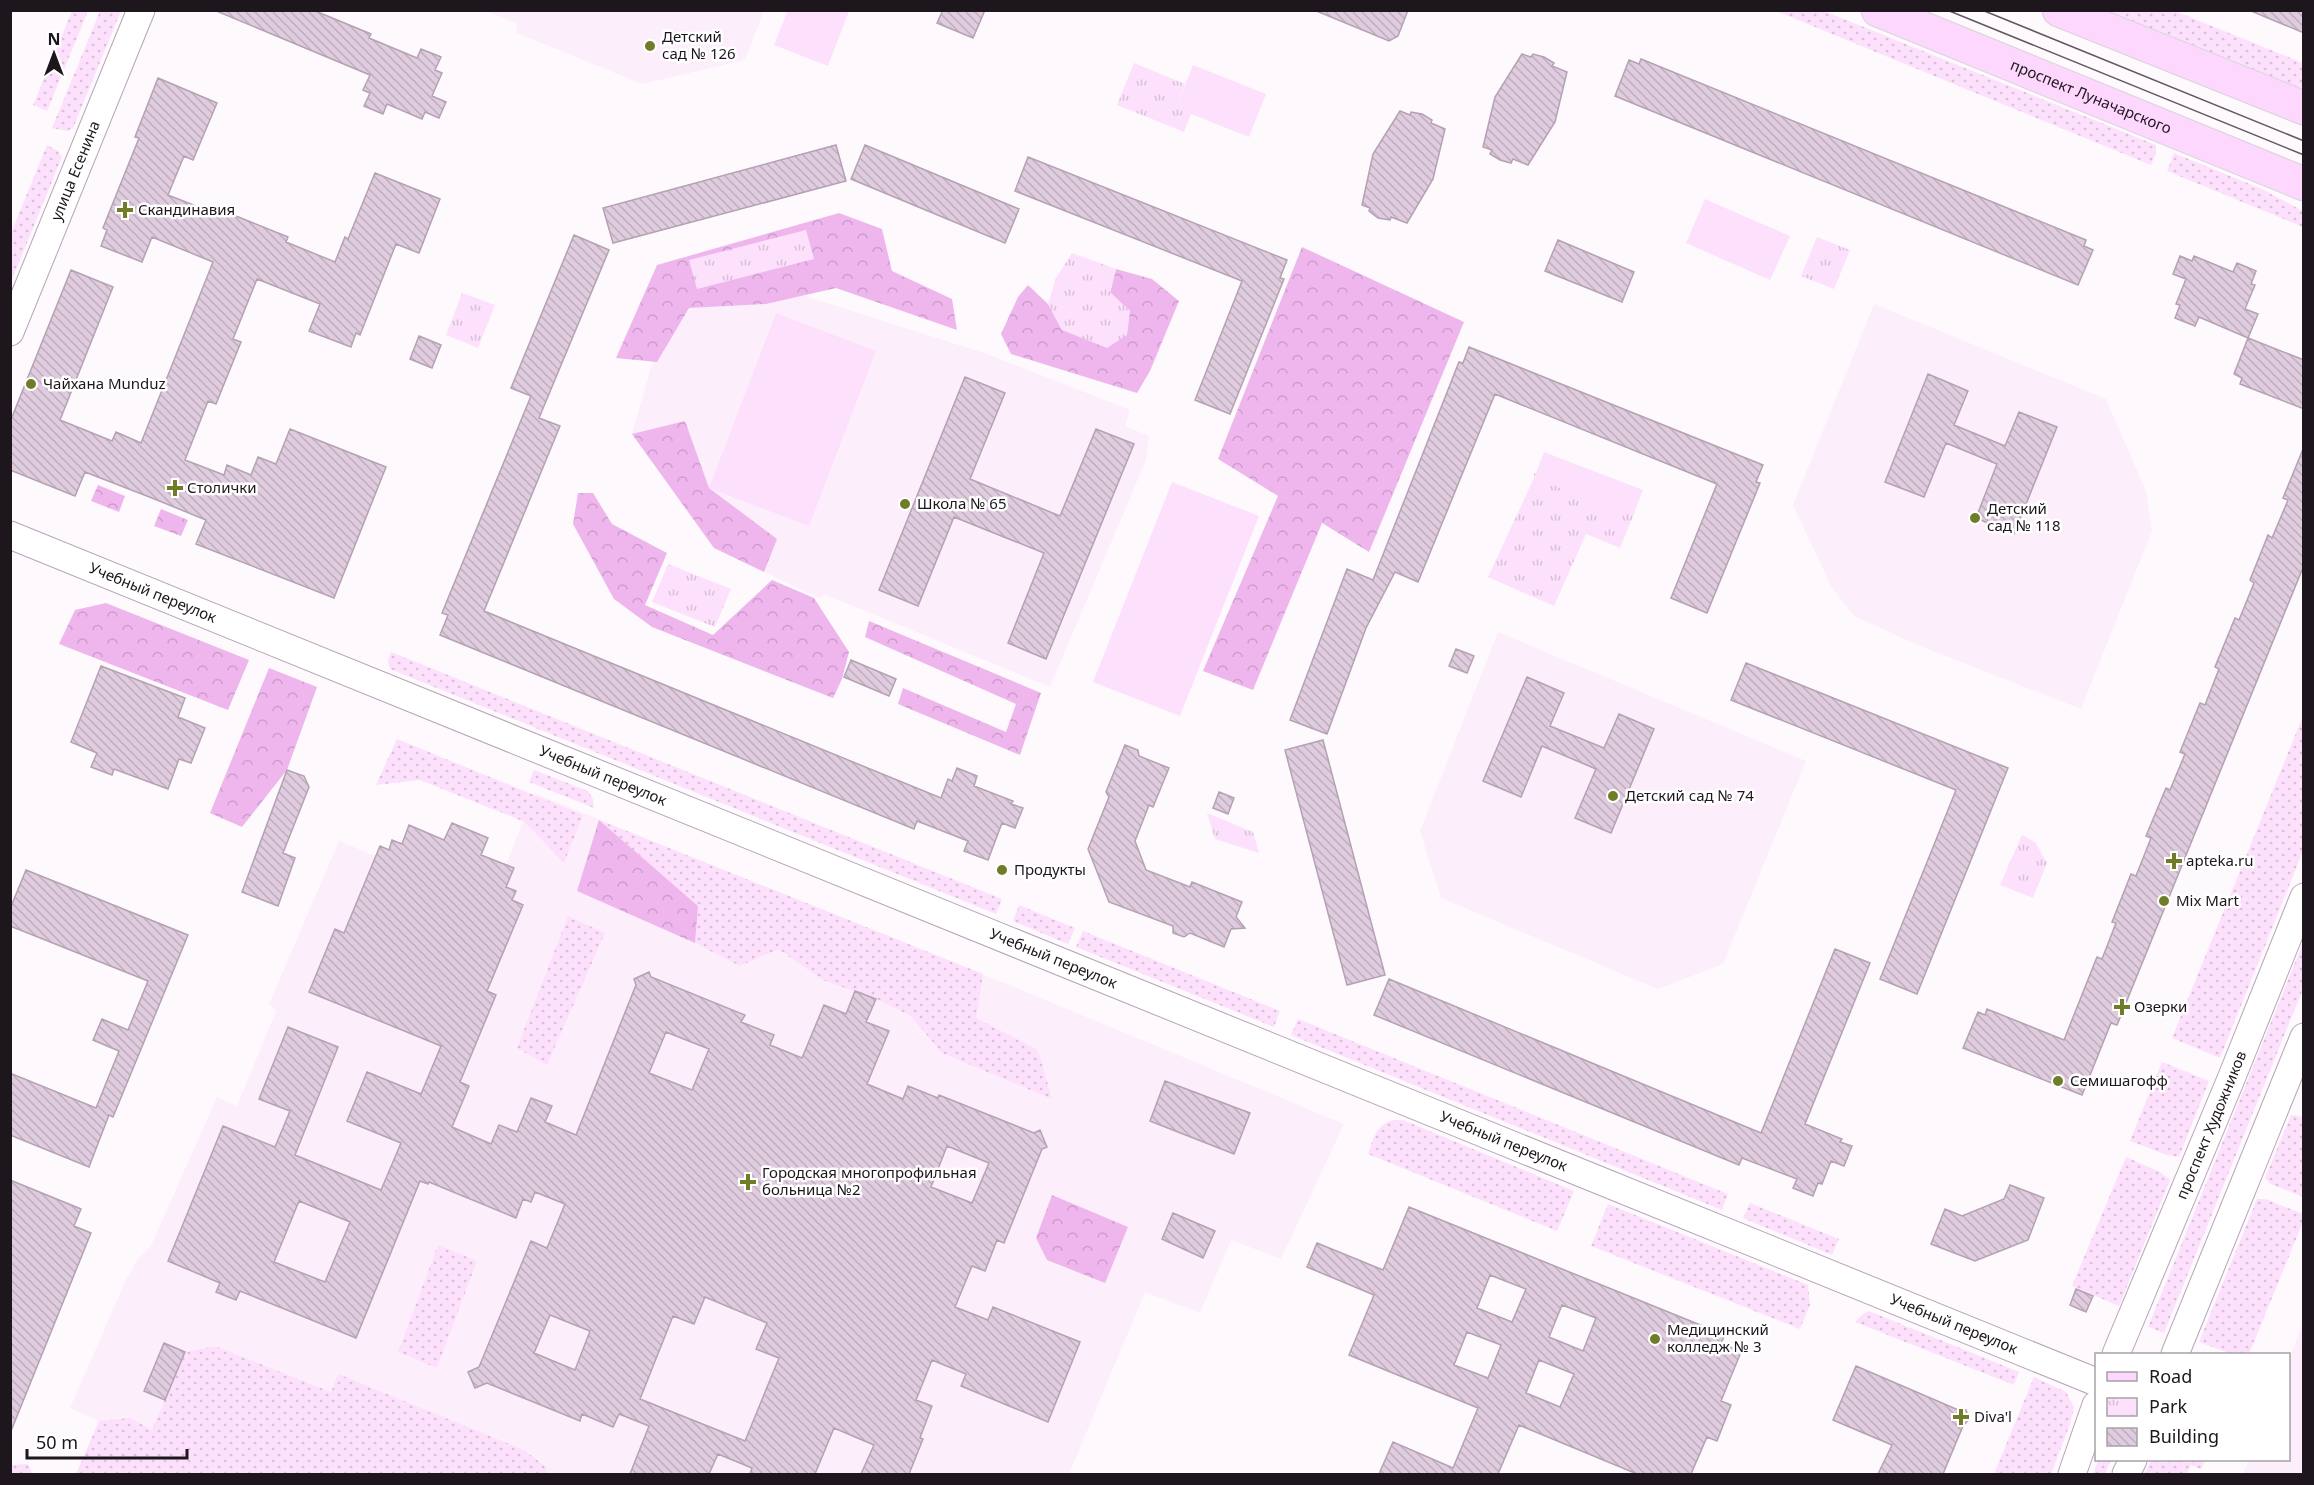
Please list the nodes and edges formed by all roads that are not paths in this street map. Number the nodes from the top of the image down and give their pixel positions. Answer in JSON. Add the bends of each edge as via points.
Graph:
{"nodes":[{"id":1,"x":141,"y":10,"type":"edge"},
{"id":2,"x":1878,"y":10,"type":"edge"},
{"id":3,"x":2059,"y":10,"type":"edge"},
{"id":4,"x":2304,"y":108,"type":"edge"},
{"id":5,"x":2304,"y":184,"type":"edge"},
{"id":6,"x":10,"y":332,"type":"edge"},
{"id":7,"x":10,"y":536,"type":"edge"},
{"id":8,"x":2304,"y":897,"type":"edge"},
{"id":9,"x":2304,"y":1037,"type":"edge"},
{"id":10,"x":2116,"y":1353,"type":"edge"},
{"id":11,"x":2175,"y":1353,"type":"edge"},
{"id":12,"x":2095,"y":1381,"type":"edge"},
{"id":13,"x":2095,"y":1411,"type":"edge"},
{"id":14,"x":2072,"y":1474,"type":"edge"}],
"edges":[{"from":1,"to":6,"type":"street","name":"улица Есенина"},
{"from":2,"to":5,"type":"main road","name":"проспект Луначарского"},
{"from":3,"to":4,"type":"main road"},
{"from":7,"to":12,"type":"street","name":"Учебный переулок"},
{"from":8,"to":10,"type":"street","name":"проспект Художников"},
{"from":9,"to":11,"type":"street"},
{"from":13,"to":14,"type":"street"}]}
